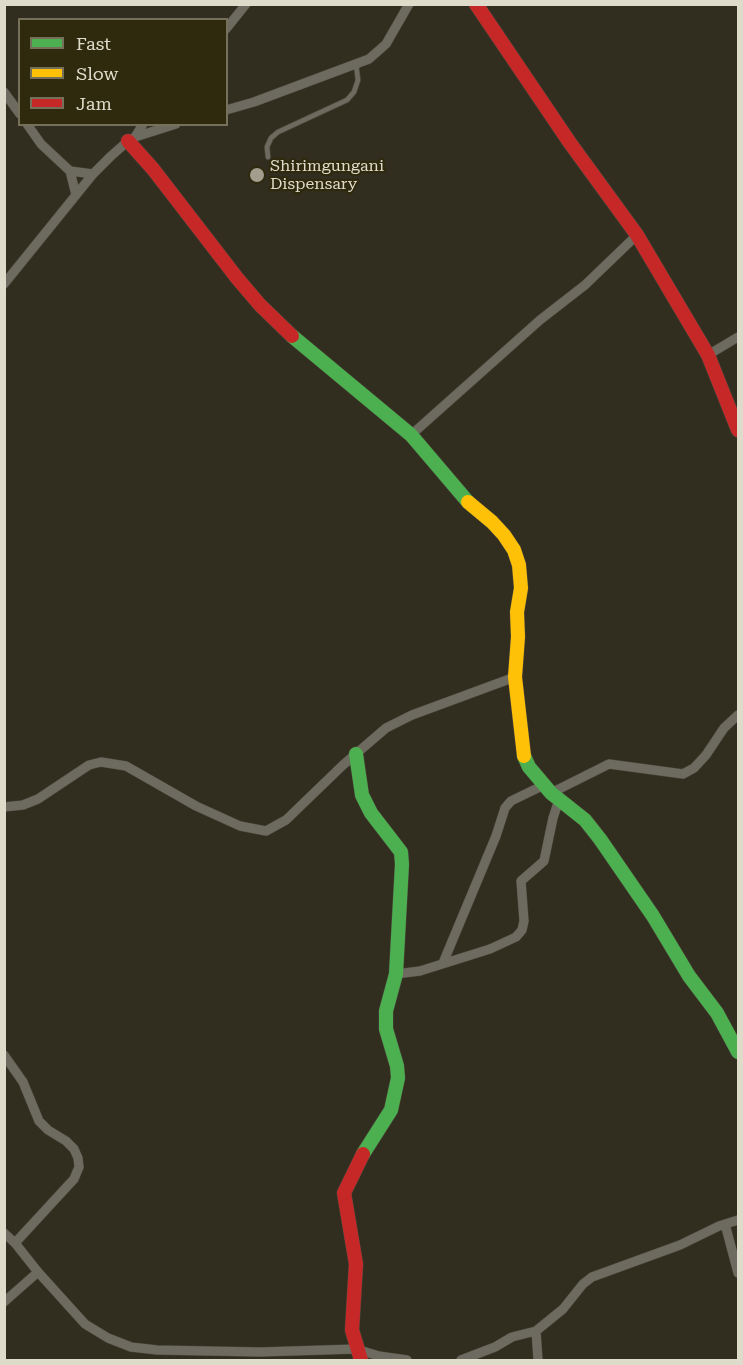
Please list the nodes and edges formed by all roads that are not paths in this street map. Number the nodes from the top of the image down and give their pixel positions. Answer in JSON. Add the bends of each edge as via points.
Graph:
{"nodes":[{"id":1,"x":409,"y":4,"type":"edge"},
{"id":2,"x":476,"y":4,"type":"edge"},
{"id":3,"x":244,"y":5,"type":"edge"},
{"id":4,"x":228,"y":26,"type":"edge"},
{"id":5,"x":356,"y":64,"type":"junction"},
{"id":6,"x":4,"y":92,"type":"edge"},
{"id":7,"x":228,"y":109,"type":"edge"},
{"id":8,"x":18,"y":111,"type":"edge"},
{"id":9,"x":28,"y":126,"type":"edge"},
{"id":10,"x":142,"y":126,"type":"edge"},
{"id":11,"x":170,"y":126,"type":"edge"},
{"id":12,"x":132,"y":139,"type":"junction"},
{"id":13,"x":267,"y":158,"type":"dead end"},
{"id":14,"x":70,"y":171,"type":"junction"},
{"id":15,"x":93,"y":174,"type":"junction"},
{"id":16,"x":76,"y":195,"type":"junction"},
{"id":17,"x":637,"y":234,"type":"junction"},
{"id":18,"x":4,"y":284,"type":"edge"},
{"id":19,"x":738,"y":337,"type":"edge"},
{"id":20,"x":708,"y":355,"type":"junction"},
{"id":21,"x":738,"y":430,"type":"edge"},
{"id":22,"x":411,"y":435,"type":"junction"},
{"id":23,"x":515,"y":677,"type":"junction"},
{"id":24,"x":738,"y":715,"type":"edge"},
{"id":25,"x":356,"y":754,"type":"junction"},
{"id":26,"x":551,"y":793,"type":"junction"},
{"id":27,"x":4,"y":807,"type":"edge"},
{"id":28,"x":442,"y":963,"type":"junction"},
{"id":29,"x":396,"y":974,"type":"junction"},
{"id":30,"x":738,"y":1052,"type":"edge"},
{"id":31,"x":4,"y":1054,"type":"edge"},
{"id":32,"x":738,"y":1221,"type":"edge"},
{"id":33,"x":725,"y":1224,"type":"junction"},
{"id":34,"x":4,"y":1233,"type":"edge"},
{"id":35,"x":15,"y":1243,"type":"junction"},
{"id":36,"x":38,"y":1272,"type":"junction"},
{"id":37,"x":738,"y":1273,"type":"edge"},
{"id":38,"x":4,"y":1302,"type":"edge"},
{"id":39,"x":536,"y":1331,"type":"junction"},
{"id":40,"x":359,"y":1355,"type":"edge"},
{"id":41,"x":407,"y":1360,"type":"edge"},
{"id":42,"x":461,"y":1360,"type":"edge"},
{"id":43,"x":538,"y":1360,"type":"edge"}],
"edges":[{"from":1,"to":5,"type":"street","via":[[386,44],[369,59]]},
{"from":2,"to":17,"type":"street"},
{"from":3,"to":4,"type":"street"},
{"from":5,"to":7,"type":"street"},
{"from":5,"to":13,"type":"lane","via":[[358,80],[347,100],[278,132],[267,147]]},
{"from":6,"to":8,"type":"street"},
{"from":9,"to":14,"type":"street"},
{"from":10,"to":12,"type":"street"},
{"from":11,"to":12,"type":"street"},
{"from":12,"to":15,"type":"street"},
{"from":12,"to":22,"type":"street","via":[[260,305]]},
{"from":14,"to":15,"type":"street"},
{"from":14,"to":16,"type":"street"},
{"from":15,"to":16,"type":"street"},
{"from":16,"to":18,"type":"street"},
{"from":17,"to":20,"type":"street"},
{"from":17,"to":22,"type":"street","via":[[585,285]]},
{"from":19,"to":20,"type":"street"},
{"from":20,"to":21,"type":"street"},
{"from":22,"to":23,"type":"street","via":[[448,482],[492,522],[514,550],[521,588]]},
{"from":23,"to":25,"type":"street","via":[[412,715],[386,728]]},
{"from":23,"to":26,"type":"street","via":[[524,756]]},
{"from":24,"to":26,"type":"street","via":[[694,768],[683,774],[609,764]]},
{"from":25,"to":27,"type":"street","via":[[286,820],[266,831],[240,826],[196,806],[126,766],[101,762],[89,765],[38,799]]},
{"from":25,"to":29,"type":"street","via":[[362,795],[401,852]]},
{"from":26,"to":28,"type":"street","via":[[511,801],[505,808]]},
{"from":26,"to":28,"type":"street","via":[[553,818],[544,861],[521,881],[522,930],[508,942]]},
{"from":26,"to":30,"type":"street","via":[[573,809],[600,839],[717,1013]]},
{"from":28,"to":29,"type":"street"},
{"from":29,"to":40,"type":"street","via":[[386,1011],[386,1029],[398,1078],[391,1110],[344,1193],[355,1244],[352,1330]]},
{"from":31,"to":35,"type":"street","via":[[23,1082],[39,1121],[74,1149],[79,1167],[74,1179]]},
{"from":32,"to":33,"type":"street"},
{"from":33,"to":37,"type":"street"},
{"from":33,"to":39,"type":"street","via":[[592,1277]]},
{"from":34,"to":35,"type":"street"},
{"from":35,"to":36,"type":"street"},
{"from":36,"to":38,"type":"street"},
{"from":36,"to":40,"type":"street","via":[[85,1324],[131,1347]]},
{"from":39,"to":42,"type":"street","via":[[512,1337]]},
{"from":39,"to":43,"type":"street"},
{"from":40,"to":41,"type":"street"}]}
